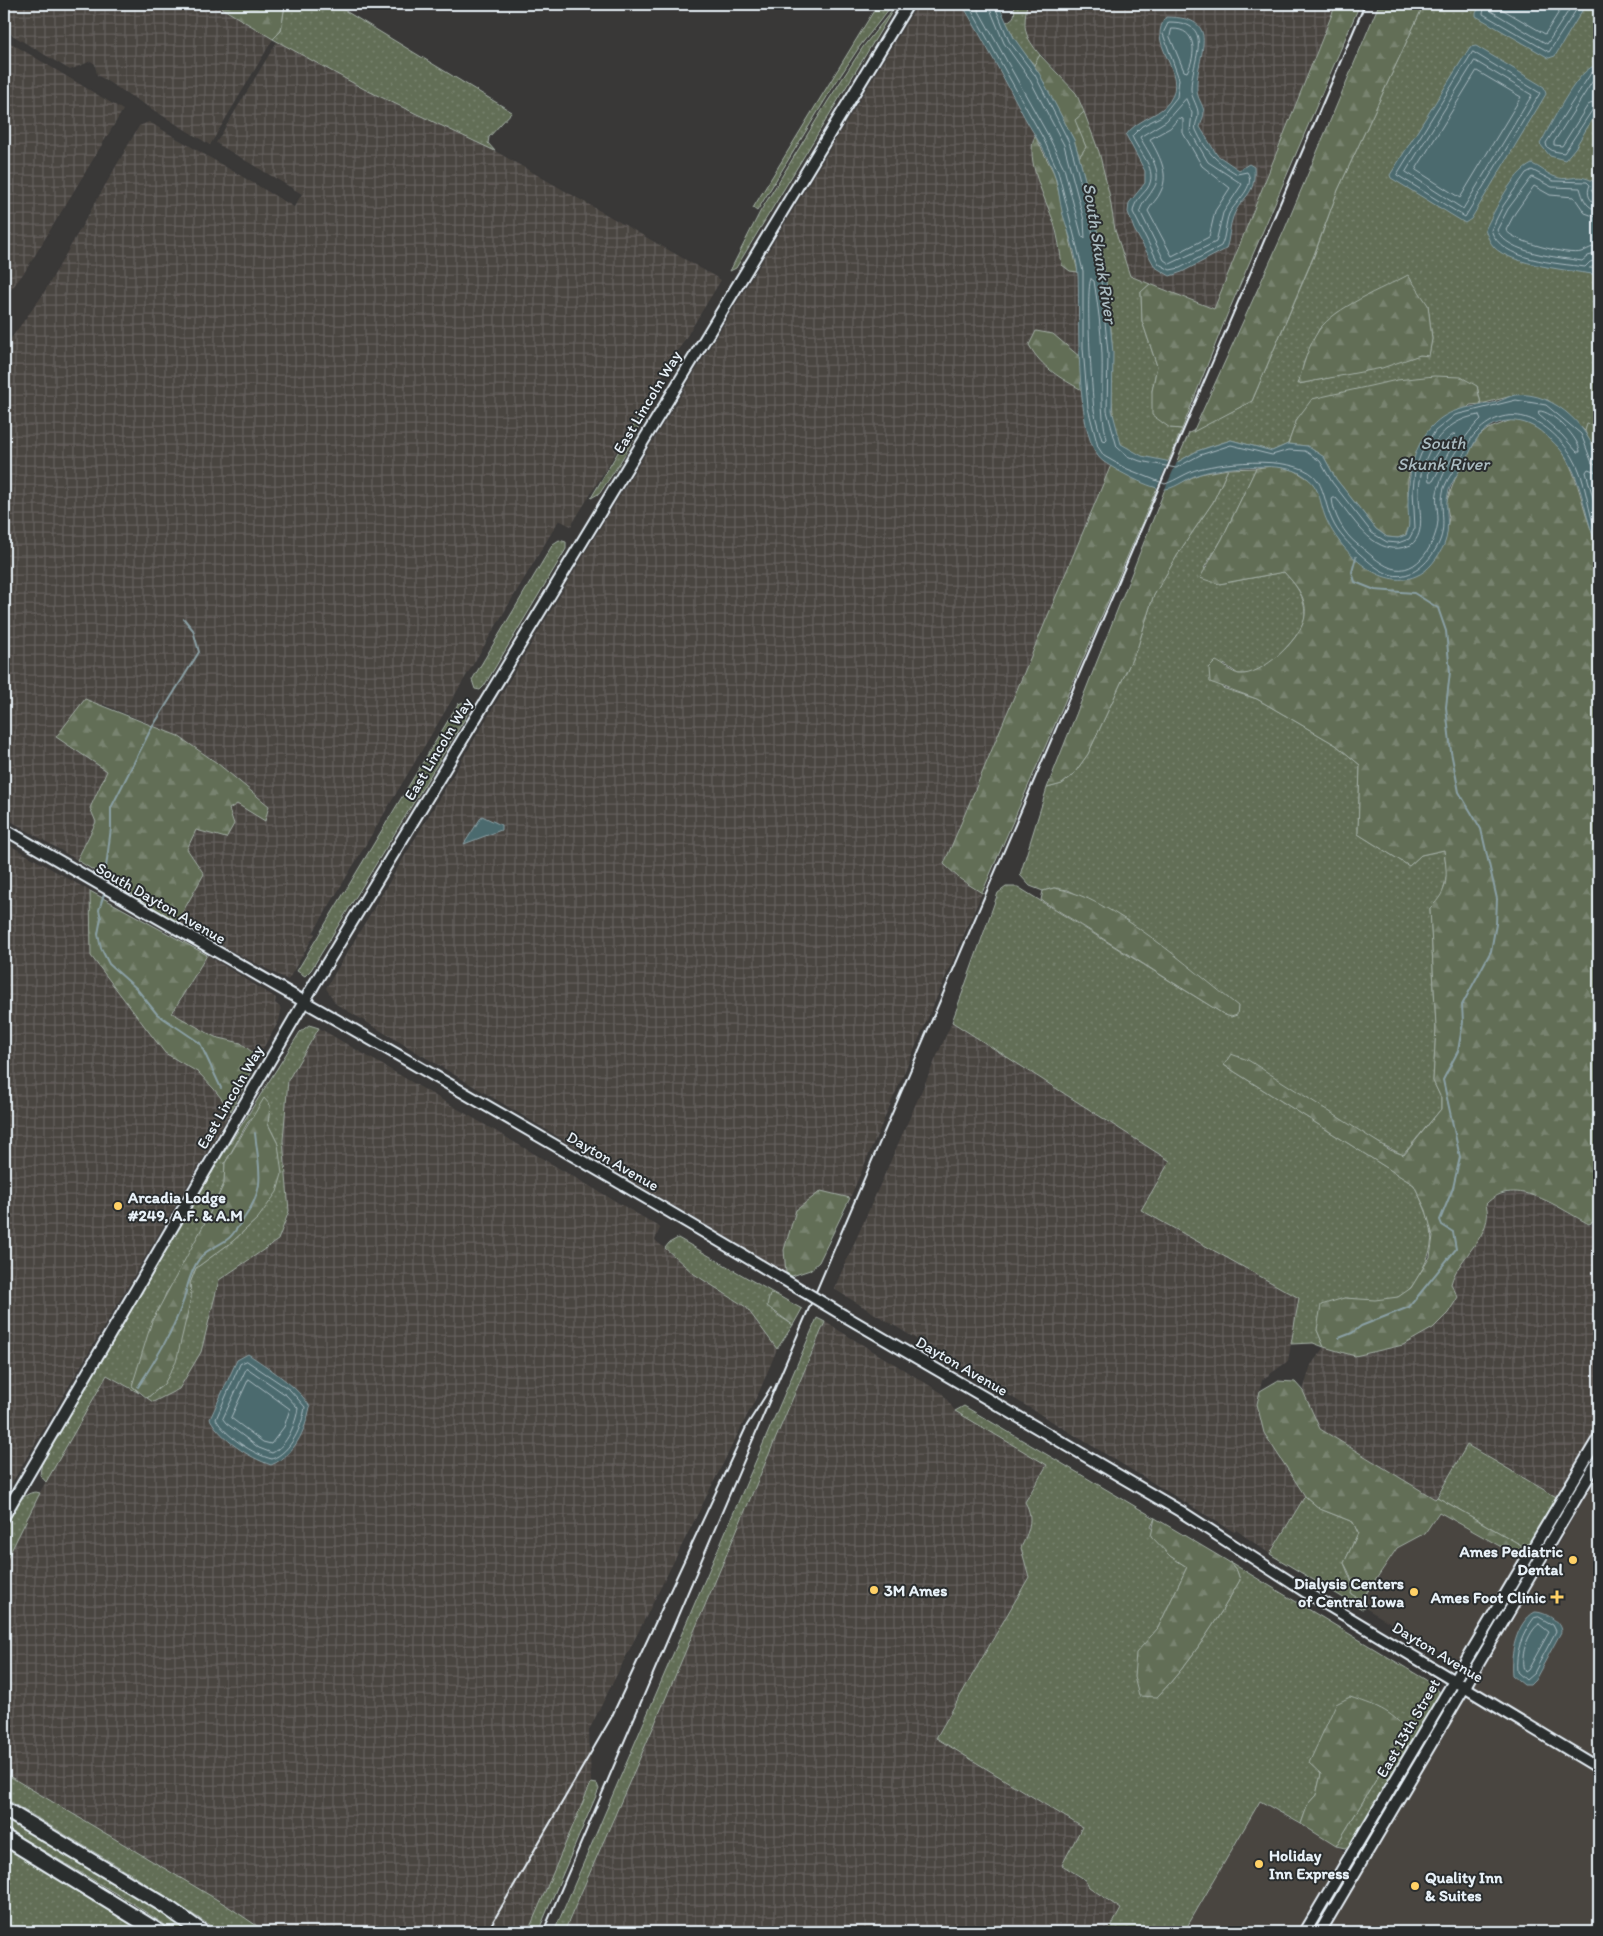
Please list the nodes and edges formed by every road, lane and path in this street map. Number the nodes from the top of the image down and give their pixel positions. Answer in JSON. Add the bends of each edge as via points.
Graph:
{"nodes":[{"id":1,"x":908,"y":4,"type":"edge"},
{"id":2,"x":4,"y":829,"type":"edge"},
{"id":3,"x":304,"y":1002,"type":"junction"},
{"id":4,"x":1599,"y":1437,"type":"edge"},
{"id":5,"x":1599,"y":1459,"type":"edge"},
{"id":6,"x":4,"y":1516,"type":"edge"},
{"id":7,"x":1454,"y":1679,"type":"junction"},
{"id":8,"x":1465,"y":1686,"type":"junction"},
{"id":9,"x":1599,"y":1768,"type":"edge"},
{"id":10,"x":4,"y":1809,"type":"edge"},
{"id":11,"x":4,"y":1837,"type":"edge"},
{"id":12,"x":159,"y":1932,"type":"edge"},
{"id":13,"x":202,"y":1932,"type":"edge"},
{"id":14,"x":1305,"y":1932,"type":"edge"},
{"id":15,"x":1320,"y":1932,"type":"edge"}],
"edges":[{"from":1,"to":3,"type":"main road","name":"East Lincoln Way"},
{"from":2,"to":3,"type":"main road","name":"South Dayton Avenue"},
{"from":3,"to":6,"type":"main road","name":"East Lincoln Way"},
{"from":3,"to":7,"type":"main road","name":"Dayton Avenue","bridge":true,"via":[[449,1083],[1180,1511],[1306,1592]]},
{"from":4,"to":7,"type":"main road","name":"East 13th Street"},
{"from":5,"to":8,"type":"main road","name":"East 13th Street"},
{"from":7,"to":8,"type":"main road","name":"Dayton Avenue"},
{"from":7,"to":14,"type":"main road","name":"East 13th Street"},
{"from":8,"to":9,"type":"main road","name":"Dayton Avenue"},
{"from":8,"to":15,"type":"main road","name":"East 13th Street"},
{"from":10,"to":13,"type":"highway","via":[[164,1905]]},
{"from":11,"to":12,"type":"highway"}]}
